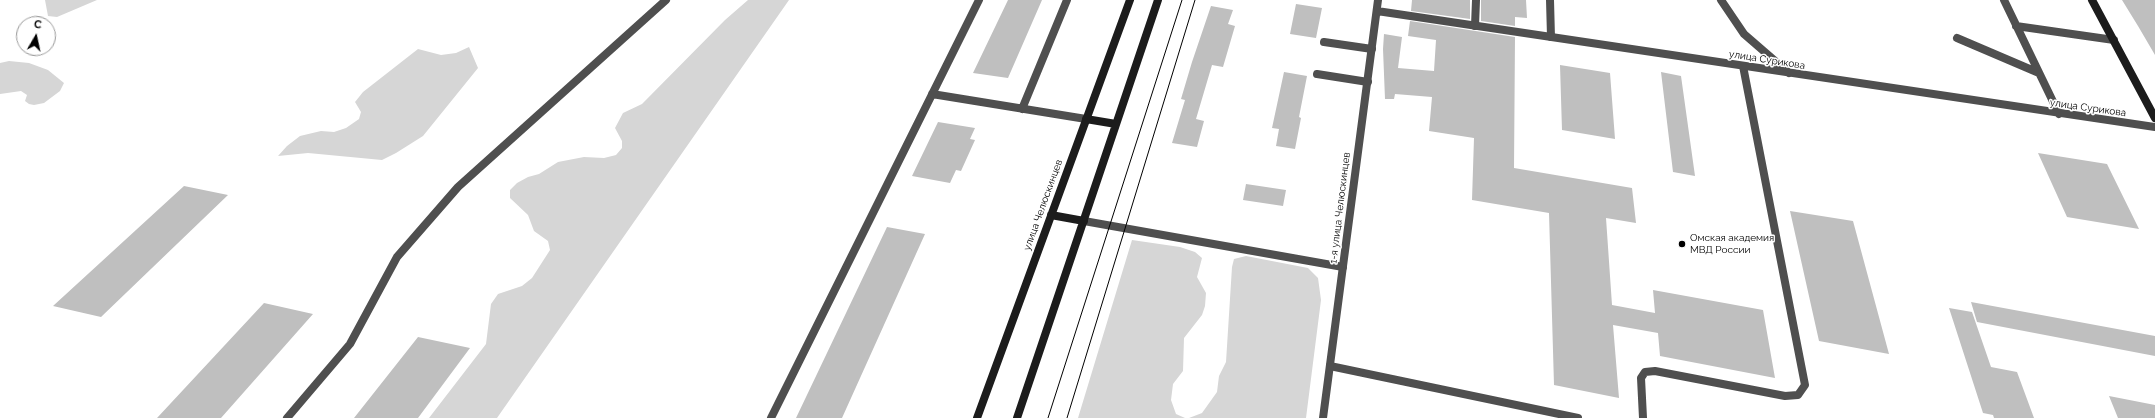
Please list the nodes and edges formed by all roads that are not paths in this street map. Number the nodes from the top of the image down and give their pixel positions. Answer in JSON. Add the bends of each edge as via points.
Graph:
{"nodes":[{"id":1,"x":666,"y":0,"type":"edge"},
{"id":2,"x":979,"y":0,"type":"edge"},
{"id":3,"x":1067,"y":0,"type":"edge"},
{"id":4,"x":1130,"y":0,"type":"edge"},
{"id":5,"x":1158,"y":0,"type":"edge"},
{"id":6,"x":1378,"y":0,"type":"edge"},
{"id":7,"x":1476,"y":0,"type":"edge"},
{"id":8,"x":1550,"y":0,"type":"edge"},
{"id":9,"x":1721,"y":0,"type":"edge"},
{"id":10,"x":2004,"y":0,"type":"edge"},
{"id":11,"x":2092,"y":0,"type":"edge"},
{"id":12,"x":1377,"y":11,"type":"junction"},
{"id":13,"x":1475,"y":26,"type":"junction"},
{"id":14,"x":2016,"y":26,"type":"junction"},
{"id":15,"x":1551,"y":37,"type":"junction"},
{"id":16,"x":1957,"y":38,"type":"dead end"},
{"id":17,"x":2114,"y":40,"type":"junction"},
{"id":18,"x":1324,"y":42,"type":"dead end"},
{"id":19,"x":1372,"y":49,"type":"junction"},
{"id":20,"x":1743,"y":66,"type":"junction"},
{"id":21,"x":2038,"y":72,"type":"junction"},
{"id":22,"x":1789,"y":73,"type":"junction"},
{"id":23,"x":1317,"y":74,"type":"dead end"},
{"id":24,"x":1368,"y":82,"type":"junction"},
{"id":25,"x":932,"y":94,"type":"junction"},
{"id":26,"x":1022,"y":109,"type":"junction"},
{"id":27,"x":2059,"y":114,"type":"junction"},
{"id":28,"x":2155,"y":118,"type":"edge"},
{"id":29,"x":1086,"y":119,"type":"junction"},
{"id":30,"x":1116,"y":124,"type":"junction"},
{"id":31,"x":2155,"y":127,"type":"edge"},
{"id":32,"x":1050,"y":215,"type":"junction"},
{"id":33,"x":1084,"y":221,"type":"junction"},
{"id":34,"x":1343,"y":267,"type":"junction"},
{"id":35,"x":1330,"y":366,"type":"junction"},
{"id":36,"x":287,"y":418,"type":"edge"},
{"id":37,"x":771,"y":418,"type":"edge"},
{"id":38,"x":977,"y":418,"type":"edge"},
{"id":39,"x":1017,"y":418,"type":"edge"},
{"id":40,"x":1323,"y":418,"type":"edge"},
{"id":41,"x":1578,"y":418,"type":"edge"},
{"id":42,"x":1642,"y":418,"type":"edge"}],
"edges":[{"from":1,"to":36,"type":"street","via":[[458,187],[397,257],[350,344]]},
{"from":2,"to":25,"type":"street"},
{"from":3,"to":26,"type":"street"},
{"from":4,"to":29,"type":"main road","name":"улица Челюскинцев"},
{"from":5,"to":30,"type":"main road"},
{"from":6,"to":12,"type":"street","name":"1-я улица Челюскинцев"},
{"from":7,"to":13,"type":"street"},
{"from":8,"to":15,"type":"street"},
{"from":9,"to":22,"type":"street","via":[[1744,34]]},
{"from":10,"to":14,"type":"street"},
{"from":11,"to":17,"type":"main road"},
{"from":12,"to":13,"type":"street","name":"улица Сурикова"},
{"from":12,"to":19,"type":"street","name":"1-я улица Челюскинцев"},
{"from":13,"to":15,"type":"street","name":"улица Сурикова"},
{"from":14,"to":17,"type":"street"},
{"from":14,"to":21,"type":"street"},
{"from":15,"to":20,"type":"street","name":"улица Сурикова"},
{"from":16,"to":21,"type":"street"},
{"from":17,"to":28,"type":"main road"},
{"from":18,"to":19,"type":"street"},
{"from":19,"to":24,"type":"street","name":"1-я улица Челюскинцев"},
{"from":20,"to":22,"type":"street","name":"улица Сурикова"},
{"from":20,"to":42,"type":"street","via":[[1805,385],[1798,395],[1785,396],[1649,371],[1642,374],[1641,378]]},
{"from":21,"to":27,"type":"street"},
{"from":22,"to":27,"type":"street","name":"улица Сурикова"},
{"from":23,"to":24,"type":"street"},
{"from":24,"to":34,"type":"street","name":"1-я улица Челюскинцев"},
{"from":25,"to":26,"type":"street"},
{"from":25,"to":37,"type":"street"},
{"from":26,"to":29,"type":"street"},
{"from":27,"to":31,"type":"street","name":"улица Сурикова"},
{"from":29,"to":30,"type":"main road"},
{"from":29,"to":32,"type":"main road","name":"улица Челюскинцев"},
{"from":30,"to":33,"type":"main road"},
{"from":32,"to":33,"type":"main road"},
{"from":32,"to":38,"type":"main road","name":"улица Челюскинцев"},
{"from":33,"to":34,"type":"street"},
{"from":33,"to":39,"type":"main road"},
{"from":34,"to":35,"type":"street","name":"1-я улица Челюскинцев"},
{"from":35,"to":40,"type":"street","name":"1-я улица Челюскинцев"},
{"from":35,"to":41,"type":"street"}]}
